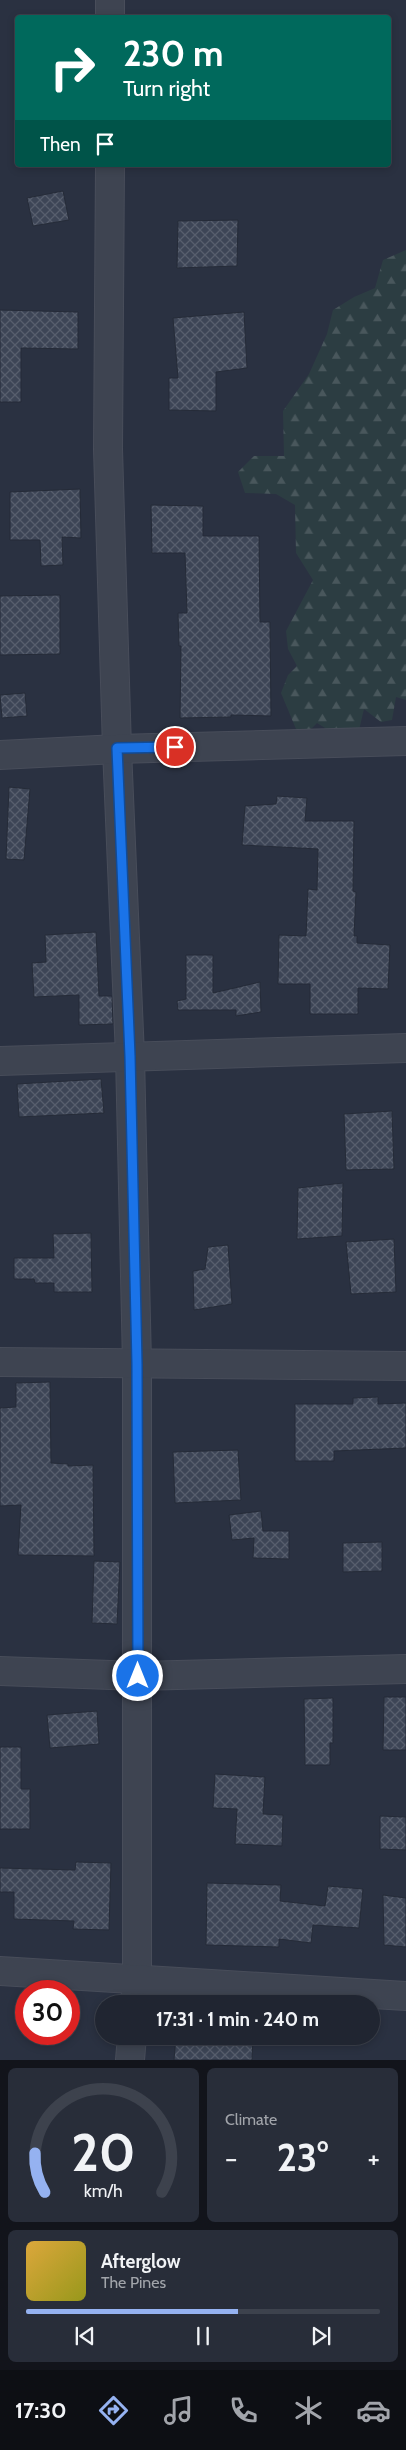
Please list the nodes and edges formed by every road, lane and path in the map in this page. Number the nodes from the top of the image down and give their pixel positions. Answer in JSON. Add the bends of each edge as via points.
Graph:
{"nodes":[{"id":1,"x":110,"y":0,"type":"edge"},
{"id":2,"x":110,"y":15,"type":"edge"},
{"id":3,"x":110,"y":167,"type":"edge"},
{"id":4,"x":406,"y":741,"type":"edge"},
{"id":5,"x":117,"y":748,"type":"junction"},
{"id":6,"x":0,"y":755,"type":"edge"},
{"id":7,"x":406,"y":1048,"type":"edge"},
{"id":8,"x":130,"y":1056,"type":"junction"},
{"id":9,"x":0,"y":1061,"type":"edge"},
{"id":10,"x":0,"y":1362,"type":"edge"},
{"id":11,"x":137,"y":1364,"type":"junction"},
{"id":12,"x":406,"y":1366,"type":"edge"},
{"id":13,"x":406,"y":1669,"type":"edge"},
{"id":14,"x":0,"y":1671,"type":"edge"},
{"id":15,"x":138,"y":1676,"type":"junction"},
{"id":16,"x":0,"y":1971,"type":"edge"},
{"id":17,"x":136,"y":1992,"type":"edge"},
{"id":18,"x":406,"y":1996,"type":"edge"},
{"id":19,"x":131,"y":2045,"type":"edge"},
{"id":20,"x":130,"y":2060,"type":"edge"}],
"edges":[{"from":1,"to":2,"type":"street"},
{"from":3,"to":5,"type":"street","via":[[108,449]]},
{"from":4,"to":5,"type":"street"},
{"from":5,"to":6,"type":"street"},
{"from":5,"to":8,"type":"street"},
{"from":7,"to":8,"type":"street"},
{"from":8,"to":9,"type":"street"},
{"from":8,"to":11,"type":"street"},
{"from":10,"to":11,"type":"street"},
{"from":11,"to":12,"type":"street"},
{"from":11,"to":15,"type":"street"},
{"from":13,"to":15,"type":"street"},
{"from":14,"to":15,"type":"street"},
{"from":15,"to":17,"type":"street"},
{"from":16,"to":17,"type":"street"},
{"from":17,"to":18,"type":"street"},
{"from":19,"to":20,"type":"street"}]}
